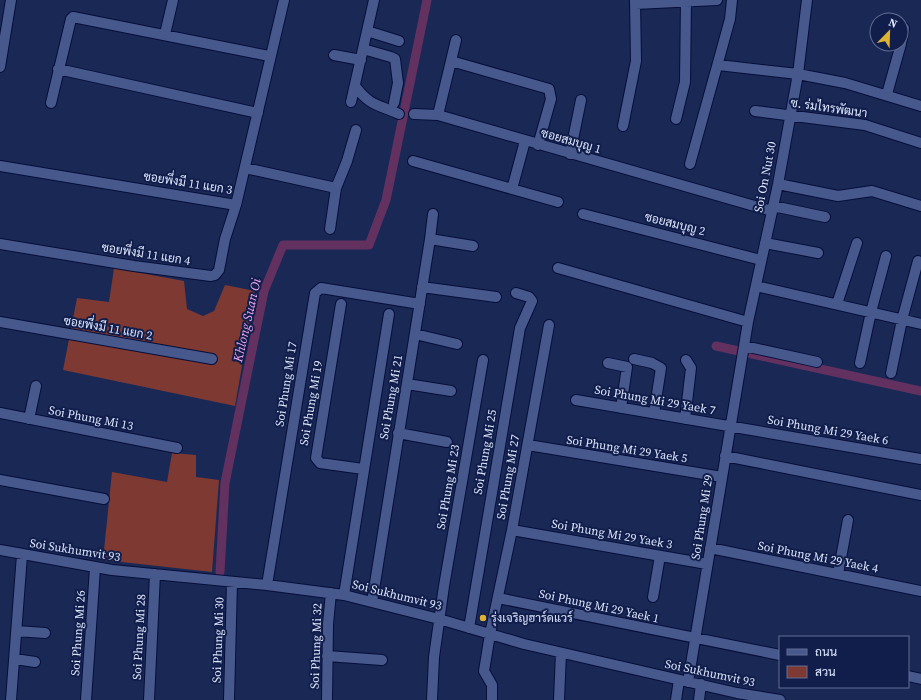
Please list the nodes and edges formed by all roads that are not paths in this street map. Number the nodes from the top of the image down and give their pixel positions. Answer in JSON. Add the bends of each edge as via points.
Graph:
{"nodes":[{"id":1,"x":11,"y":0,"type":"edge"},
{"id":2,"x":174,"y":0,"type":"edge"},
{"id":3,"x":283,"y":0,"type":"edge"},
{"id":4,"x":374,"y":0,"type":"edge"},
{"id":5,"x":718,"y":0,"type":"edge"},
{"id":6,"x":732,"y":0,"type":"edge"},
{"id":7,"x":806,"y":0,"type":"edge"},
{"id":8,"x":686,"y":1,"type":"edge"},
{"id":9,"x":635,"y":2,"type":"edge"},
{"id":10,"x":4,"y":11,"type":"edge"},
{"id":11,"x":367,"y":31,"type":"junction"},
{"id":12,"x":165,"y":34,"type":"junction"},
{"id":13,"x":456,"y":40,"type":"dead end"},
{"id":14,"x":399,"y":41,"type":"dead end"},
{"id":15,"x":363,"y":49,"type":"junction"},
{"id":16,"x":899,"y":52,"type":"edge"},
{"id":17,"x":334,"y":54,"type":"dead end"},
{"id":18,"x":269,"y":56,"type":"junction"},
{"id":19,"x":361,"y":60,"type":"junction"},
{"id":20,"x":451,"y":61,"type":"junction"},
{"id":21,"x":718,"y":65,"type":"junction"},
{"id":22,"x":0,"y":67,"type":"edge"},
{"id":23,"x":58,"y":69,"type":"junction"},
{"id":24,"x":798,"y":74,"type":"junction"},
{"id":25,"x":355,"y":86,"type":"junction"},
{"id":26,"x":887,"y":94,"type":"junction"},
{"id":27,"x":581,"y":100,"type":"dead end"},
{"id":28,"x":351,"y":102,"type":"dead end"},
{"id":29,"x":394,"y":102,"type":"dead end"},
{"id":30,"x":51,"y":103,"type":"dead end"},
{"id":31,"x":921,"y":106,"type":"edge"},
{"id":32,"x":755,"y":111,"type":"dead end"},
{"id":33,"x":258,"y":113,"type":"junction"},
{"id":34,"x":399,"y":114,"type":"dead end"},
{"id":35,"x":414,"y":114,"type":"dead end"},
{"id":36,"x":438,"y":115,"type":"junction"},
{"id":37,"x":790,"y":116,"type":"junction"},
{"id":38,"x":676,"y":119,"type":"dead end"},
{"id":39,"x":623,"y":126,"type":"dead end"},
{"id":40,"x":356,"y":130,"type":"dead end"},
{"id":41,"x":526,"y":141,"type":"junction"},
{"id":42,"x":921,"y":143,"type":"edge"},
{"id":43,"x":538,"y":145,"type":"junction"},
{"id":44,"x":570,"y":154,"type":"junction"},
{"id":45,"x":413,"y":161,"type":"dead end"},
{"id":46,"x":690,"y":164,"type":"dead end"},
{"id":47,"x":0,"y":166,"type":"edge"},
{"id":48,"x":245,"y":168,"type":"junction"},
{"id":49,"x":778,"y":184,"type":"junction"},
{"id":50,"x":336,"y":188,"type":"junction"},
{"id":51,"x":512,"y":189,"type":"junction"},
{"id":52,"x":558,"y":202,"type":"dead end"},
{"id":53,"x":236,"y":205,"type":"junction"},
{"id":54,"x":921,"y":206,"type":"edge"},
{"id":55,"x":772,"y":208,"type":"junction"},
{"id":56,"x":433,"y":214,"type":"dead end"},
{"id":57,"x":583,"y":214,"type":"dead end"},
{"id":58,"x":825,"y":217,"type":"dead end"},
{"id":59,"x":330,"y":229,"type":"dead end"},
{"id":60,"x":430,"y":239,"type":"junction"},
{"id":61,"x":765,"y":243,"type":"junction"},
{"id":62,"x":857,"y":243,"type":"dead end"},
{"id":63,"x":0,"y":244,"type":"edge"},
{"id":64,"x":474,"y":246,"type":"dead end"},
{"id":65,"x":818,"y":253,"type":"dead end"},
{"id":66,"x":886,"y":256,"type":"dead end"},
{"id":67,"x":761,"y":260,"type":"junction"},
{"id":68,"x":918,"y":261,"type":"dead end"},
{"id":69,"x":558,"y":268,"type":"dead end"},
{"id":70,"x":756,"y":286,"type":"junction"},
{"id":71,"x":422,"y":287,"type":"junction"},
{"id":72,"x":516,"y":293,"type":"dead end"},
{"id":73,"x":496,"y":298,"type":"dead end"},
{"id":74,"x":341,"y":304,"type":"dead end"},
{"id":75,"x":420,"y":304,"type":"junction"},
{"id":76,"x":837,"y":304,"type":"junction"},
{"id":77,"x":871,"y":312,"type":"junction"},
{"id":78,"x":389,"y":314,"type":"dead end"},
{"id":79,"x":902,"y":320,"type":"junction"},
{"id":80,"x":0,"y":322,"type":"edge"},
{"id":81,"x":748,"y":322,"type":"junction"},
{"id":82,"x":921,"y":324,"type":"edge"},
{"id":83,"x":549,"y":325,"type":"dead end"},
{"id":84,"x":415,"y":334,"type":"junction"},
{"id":85,"x":457,"y":344,"type":"dead end"},
{"id":86,"x":743,"y":350,"type":"junction"},
{"id":87,"x":212,"y":359,"type":"dead end"},
{"id":88,"x":634,"y":359,"type":"dead end"},
{"id":89,"x":483,"y":360,"type":"dead end"},
{"id":90,"x":686,"y":360,"type":"dead end"},
{"id":91,"x":817,"y":362,"type":"dead end"},
{"id":92,"x":608,"y":363,"type":"dead end"},
{"id":93,"x":860,"y":363,"type":"dead end"},
{"id":94,"x":891,"y":373,"type":"dead end"},
{"id":95,"x":407,"y":384,"type":"junction"},
{"id":96,"x":36,"y":386,"type":"dead end"},
{"id":97,"x":451,"y":391,"type":"dead end"},
{"id":98,"x":576,"y":400,"type":"dead end"},
{"id":99,"x":621,"y":408,"type":"junction"},
{"id":100,"x":0,"y":413,"type":"edge"},
{"id":101,"x":654,"y":413,"type":"junction"},
{"id":102,"x":29,"y":419,"type":"junction"},
{"id":103,"x":685,"y":419,"type":"junction"},
{"id":104,"x":730,"y":427,"type":"junction"},
{"id":105,"x":398,"y":432,"type":"junction"},
{"id":106,"x":447,"y":442,"type":"dead end"},
{"id":107,"x":528,"y":445,"type":"junction"},
{"id":108,"x":177,"y":448,"type":"dead end"},
{"id":109,"x":725,"y":456,"type":"junction"},
{"id":110,"x":921,"y":459,"type":"edge"},
{"id":111,"x":363,"y":469,"type":"junction"},
{"id":112,"x":722,"y":477,"type":"junction"},
{"id":113,"x":0,"y":480,"type":"edge"},
{"id":114,"x":921,"y":495,"type":"edge"},
{"id":115,"x":104,"y":499,"type":"dead end"},
{"id":116,"x":848,"y":520,"type":"dead end"},
{"id":117,"x":512,"y":530,"type":"junction"},
{"id":118,"x":710,"y":548,"type":"junction"},
{"id":119,"x":0,"y":550,"type":"edge"},
{"id":120,"x":22,"y":554,"type":"junction"},
{"id":121,"x":660,"y":556,"type":"junction"},
{"id":122,"x":707,"y":564,"type":"junction"},
{"id":123,"x":95,"y":568,"type":"junction"},
{"id":124,"x":155,"y":574,"type":"junction"},
{"id":125,"x":838,"y":574,"type":"junction"},
{"id":126,"x":232,"y":582,"type":"junction"},
{"id":127,"x":267,"y":585,"type":"junction"},
{"id":128,"x":921,"y":591,"type":"edge"},
{"id":129,"x":331,"y":593,"type":"junction"},
{"id":130,"x":344,"y":595,"type":"junction"},
{"id":131,"x":653,"y":597,"type":"dead end"},
{"id":132,"x":498,"y":598,"type":"junction"},
{"id":133,"x":372,"y":602,"type":"junction"},
{"id":134,"x":439,"y":619,"type":"junction"},
{"id":135,"x":469,"y":628,"type":"junction"},
{"id":136,"x":17,"y":631,"type":"junction"},
{"id":137,"x":45,"y":633,"type":"dead end"},
{"id":138,"x":490,"y":634,"type":"junction"},
{"id":139,"x":695,"y":639,"type":"junction"},
{"id":140,"x":561,"y":653,"type":"junction"},
{"id":141,"x":779,"y":655,"type":"edge"},
{"id":142,"x":327,"y":656,"type":"junction"},
{"id":143,"x":15,"y":659,"type":"junction"},
{"id":144,"x":382,"y":660,"type":"dead end"},
{"id":145,"x":35,"y":662,"type":"dead end"},
{"id":146,"x":909,"y":676,"type":"edge"},
{"id":147,"x":921,"y":678,"type":"edge"},
{"id":148,"x":683,"y":681,"type":"junction"},
{"id":149,"x":701,"y":684,"type":"junction"},
{"id":150,"x":736,"y":696,"type":"edge"},
{"id":151,"x":11,"y":700,"type":"edge"},
{"id":152,"x":86,"y":700,"type":"edge"},
{"id":153,"x":149,"y":700,"type":"edge"},
{"id":154,"x":229,"y":700,"type":"edge"},
{"id":155,"x":327,"y":700,"type":"edge"},
{"id":156,"x":432,"y":700,"type":"edge"},
{"id":157,"x":492,"y":700,"type":"edge"},
{"id":158,"x":559,"y":700,"type":"edge"},
{"id":159,"x":676,"y":700,"type":"edge"},
{"id":160,"x":699,"y":700,"type":"edge"},
{"id":161,"x":780,"y":700,"type":"edge"}],
"edges":[{"from":1,"to":10,"type":"street"},
{"from":2,"to":12,"type":"street"},
{"from":3,"to":18,"type":"street","name":"ซอยพึ่งมี 11 แยก 3"},
{"from":4,"to":11,"type":"street"},
{"from":5,"to":8,"type":"street"},
{"from":6,"to":21,"type":"street","via":[[730,19]]},
{"from":7,"to":24,"type":"street","name":"Soi On Nut 30"},
{"from":8,"to":9,"type":"street"},
{"from":8,"to":38,"type":"street","via":[[685,82]]},
{"from":9,"to":39,"type":"street","via":[[636,61]]},
{"from":10,"to":22,"type":"street"},
{"from":11,"to":14,"type":"street"},
{"from":11,"to":15,"type":"street"},
{"from":12,"to":18,"type":"street"},
{"from":12,"to":23,"type":"street","via":[[73,17]]},
{"from":13,"to":20,"type":"street"},
{"from":15,"to":19,"type":"street"},
{"from":15,"to":29,"type":"street","via":[[395,59],[398,83]]},
{"from":16,"to":26,"type":"street"},
{"from":17,"to":19,"type":"street"},
{"from":18,"to":33,"type":"street","name":"ซอยพึ่งมี 11 แยก 3"},
{"from":19,"to":25,"type":"street"},
{"from":20,"to":36,"type":"street"},
{"from":20,"to":43,"type":"street","via":[[549,89],[551,99]]},
{"from":21,"to":24,"type":"street"},
{"from":21,"to":46,"type":"street"},
{"from":23,"to":30,"type":"street"},
{"from":23,"to":33,"type":"street"},
{"from":24,"to":26,"type":"street"},
{"from":24,"to":37,"type":"street","name":"Soi On Nut 30"},
{"from":25,"to":28,"type":"street"},
{"from":25,"to":34,"type":"street","via":[[363,97],[374,105]]},
{"from":26,"to":31,"type":"street"},
{"from":27,"to":44,"type":"street"},
{"from":32,"to":37,"type":"street","name":"ซ. ร่มไทรพัฒนา"},
{"from":33,"to":48,"type":"street","name":"ซอยพึ่งมี 11 แยก 3"},
{"from":35,"to":36,"type":"street","name":"ซอยสมบุญ 1"},
{"from":36,"to":41,"type":"street","name":"ซอยสมบุญ 1"},
{"from":37,"to":42,"type":"street","name":"ซ. ร่มไทรพัฒนา","via":[[865,125]]},
{"from":37,"to":49,"type":"street","name":"Soi On Nut 30"},
{"from":40,"to":50,"type":"street"},
{"from":41,"to":43,"type":"street","name":"ซอยสมบุญ 1"},
{"from":41,"to":51,"type":"street"},
{"from":43,"to":44,"type":"street","name":"ซอยสมบุญ 1"},
{"from":44,"to":55,"type":"street","name":"ซอยสมบุญ 1"},
{"from":45,"to":51,"type":"street"},
{"from":47,"to":53,"type":"street","name":"ซอยพึ่งมี 11 แยก 3"},
{"from":48,"to":50,"type":"street"},
{"from":48,"to":53,"type":"street","name":"ซอยพึ่งมี 11 แยก 3"},
{"from":49,"to":54,"type":"street","via":[[838,196],[872,191]]},
{"from":49,"to":55,"type":"street","name":"Soi On Nut 30"},
{"from":50,"to":59,"type":"street"},
{"from":51,"to":52,"type":"street"},
{"from":53,"to":63,"type":"street","name":"ซอยพึ่งมี 11 แยก 4","via":[[225,239],[219,270],[212,276]]},
{"from":55,"to":58,"type":"street","name":"ซอยสมบุญ 1"},
{"from":55,"to":61,"type":"street","name":"Soi On Nut 30"},
{"from":56,"to":60,"type":"street","name":"Soi Phung Mi 21"},
{"from":57,"to":67,"type":"street","name":"ซอยสมบุญ 2"},
{"from":60,"to":64,"type":"street"},
{"from":60,"to":71,"type":"street","name":"Soi Phung Mi 21"},
{"from":61,"to":65,"type":"street"},
{"from":61,"to":67,"type":"street","name":"Soi On Nut 30"},
{"from":62,"to":76,"type":"street"},
{"from":66,"to":77,"type":"street"},
{"from":67,"to":70,"type":"street","name":"Soi On Nut 30"},
{"from":68,"to":79,"type":"street"},
{"from":69,"to":81,"type":"street"},
{"from":70,"to":76,"type":"street"},
{"from":70,"to":81,"type":"street","name":"Soi On Nut 30"},
{"from":71,"to":73,"type":"street"},
{"from":71,"to":75,"type":"street","name":"Soi Phung Mi 21"},
{"from":72,"to":135,"type":"street","name":"Soi Phung Mi 25","via":[[532,300],[520,328]]},
{"from":74,"to":111,"type":"street","name":"Soi Phung Mi 19","via":[[316,458],[320,463]]},
{"from":75,"to":84,"type":"street","name":"Soi Phung Mi 21"},
{"from":75,"to":127,"type":"street","name":"Soi Phung Mi 17","via":[[321,288],[315,293]]},
{"from":76,"to":77,"type":"street"},
{"from":77,"to":79,"type":"street"},
{"from":77,"to":93,"type":"street"},
{"from":78,"to":111,"type":"street"},
{"from":79,"to":82,"type":"street"},
{"from":79,"to":94,"type":"street"},
{"from":80,"to":87,"type":"street","name":"ซอยพึ่งมี 11 แยก 2"},
{"from":81,"to":86,"type":"street","name":"Soi On Nut 30"},
{"from":83,"to":107,"type":"street","name":"Soi Phung Mi 27"},
{"from":84,"to":85,"type":"street"},
{"from":84,"to":95,"type":"street","name":"Soi Phung Mi 21"},
{"from":86,"to":91,"type":"street"},
{"from":86,"to":104,"type":"street","name":"Soi Phung Mi 29"},
{"from":88,"to":101,"type":"street","via":[[661,368]]},
{"from":89,"to":134,"type":"street","name":"Soi Phung Mi 23"},
{"from":90,"to":103,"type":"street","via":[[691,368]]},
{"from":92,"to":99,"type":"street","via":[[627,367]]},
{"from":95,"to":97,"type":"street"},
{"from":95,"to":105,"type":"street","name":"Soi Phung Mi 21"},
{"from":96,"to":102,"type":"street"},
{"from":98,"to":99,"type":"street","name":"Soi Phung Mi 29 Yaek 7"},
{"from":99,"to":101,"type":"street","name":"Soi Phung Mi 29 Yaek 7"},
{"from":100,"to":102,"type":"street","name":"Soi Phung Mi 13"},
{"from":101,"to":103,"type":"street","name":"Soi Phung Mi 29 Yaek 7"},
{"from":102,"to":108,"type":"street","name":"Soi Phung Mi 13"},
{"from":103,"to":104,"type":"street","name":"Soi Phung Mi 29 Yaek 7"},
{"from":104,"to":109,"type":"street","name":"Soi Phung Mi 29"},
{"from":104,"to":110,"type":"street","name":"Soi Phung Mi 29 Yaek 6"},
{"from":105,"to":106,"type":"street"},
{"from":105,"to":133,"type":"street","name":"Soi Phung Mi 21"},
{"from":107,"to":112,"type":"street","name":"Soi Phung Mi 29 Yaek 5"},
{"from":107,"to":117,"type":"street","name":"Soi Phung Mi 27"},
{"from":109,"to":112,"type":"street","name":"Soi Phung Mi 29"},
{"from":109,"to":114,"type":"street"},
{"from":111,"to":130,"type":"street"},
{"from":112,"to":118,"type":"street","name":"Soi Phung Mi 29"},
{"from":113,"to":115,"type":"street"},
{"from":116,"to":125,"type":"street"},
{"from":117,"to":121,"type":"street","name":"Soi Phung Mi 29 Yaek 3"},
{"from":117,"to":132,"type":"street","name":"Soi Phung Mi 27"},
{"from":118,"to":122,"type":"street","name":"Soi Phung Mi 29"},
{"from":118,"to":125,"type":"street","name":"Soi Phung Mi 29 Yaek 4"},
{"from":119,"to":120,"type":"street","name":"Soi Sukhumvit 93"},
{"from":120,"to":123,"type":"street","name":"Soi Sukhumvit 93"},
{"from":120,"to":136,"type":"street"},
{"from":121,"to":122,"type":"street","name":"Soi Phung Mi 29 Yaek 3"},
{"from":121,"to":131,"type":"street"},
{"from":122,"to":139,"type":"street","name":"Soi Phung Mi 29"},
{"from":123,"to":124,"type":"street","name":"Soi Sukhumvit 93"},
{"from":123,"to":152,"type":"street","name":"Soi Phung Mi 26"},
{"from":124,"to":126,"type":"street","name":"Soi Sukhumvit 93"},
{"from":124,"to":153,"type":"street","name":"Soi Phung Mi 28"},
{"from":125,"to":128,"type":"street","name":"Soi Phung Mi 29 Yaek 4"},
{"from":126,"to":127,"type":"street","name":"Soi Sukhumvit 93"},
{"from":126,"to":154,"type":"street","name":"Soi Phung Mi 30"},
{"from":127,"to":129,"type":"street","name":"Soi Sukhumvit 93"},
{"from":129,"to":130,"type":"street","name":"Soi Sukhumvit 93"},
{"from":129,"to":142,"type":"street","name":"Soi Phung Mi 32"},
{"from":130,"to":133,"type":"street","name":"Soi Sukhumvit 93"},
{"from":132,"to":138,"type":"street","name":"Soi Phung Mi 27"},
{"from":132,"to":139,"type":"street","name":"Soi Phung Mi 29 Yaek 1"},
{"from":133,"to":134,"type":"street","name":"Soi Sukhumvit 93"},
{"from":134,"to":135,"type":"street","name":"Soi Sukhumvit 93"},
{"from":134,"to":156,"type":"street","name":"Soi Phung Mi 23"},
{"from":135,"to":138,"type":"street","name":"Soi Sukhumvit 93"},
{"from":136,"to":137,"type":"street"},
{"from":136,"to":143,"type":"street"},
{"from":138,"to":140,"type":"street","name":"Soi Sukhumvit 93"},
{"from":138,"to":157,"type":"street","name":"Soi Phung Mi 27","via":[[484,671],[492,685]]},
{"from":139,"to":141,"type":"street","name":"Soi Phung Mi 29 Yaek 1"},
{"from":139,"to":148,"type":"street","name":"Soi Phung Mi 29"},
{"from":140,"to":148,"type":"street","name":"Soi Sukhumvit 93"},
{"from":140,"to":158,"type":"street"},
{"from":142,"to":144,"type":"street"},
{"from":142,"to":155,"type":"street","name":"Soi Phung Mi 32"},
{"from":143,"to":145,"type":"street"},
{"from":143,"to":151,"type":"street"},
{"from":146,"to":147,"type":"street"},
{"from":148,"to":149,"type":"street","name":"Soi Sukhumvit 93"},
{"from":148,"to":159,"type":"street","name":"Soi Phung Mi 29"},
{"from":149,"to":150,"type":"street","name":"Soi Sukhumvit 93"},
{"from":149,"to":160,"type":"street"},
{"from":150,"to":161,"type":"street","name":"Soi Sukhumvit 93"}]}
